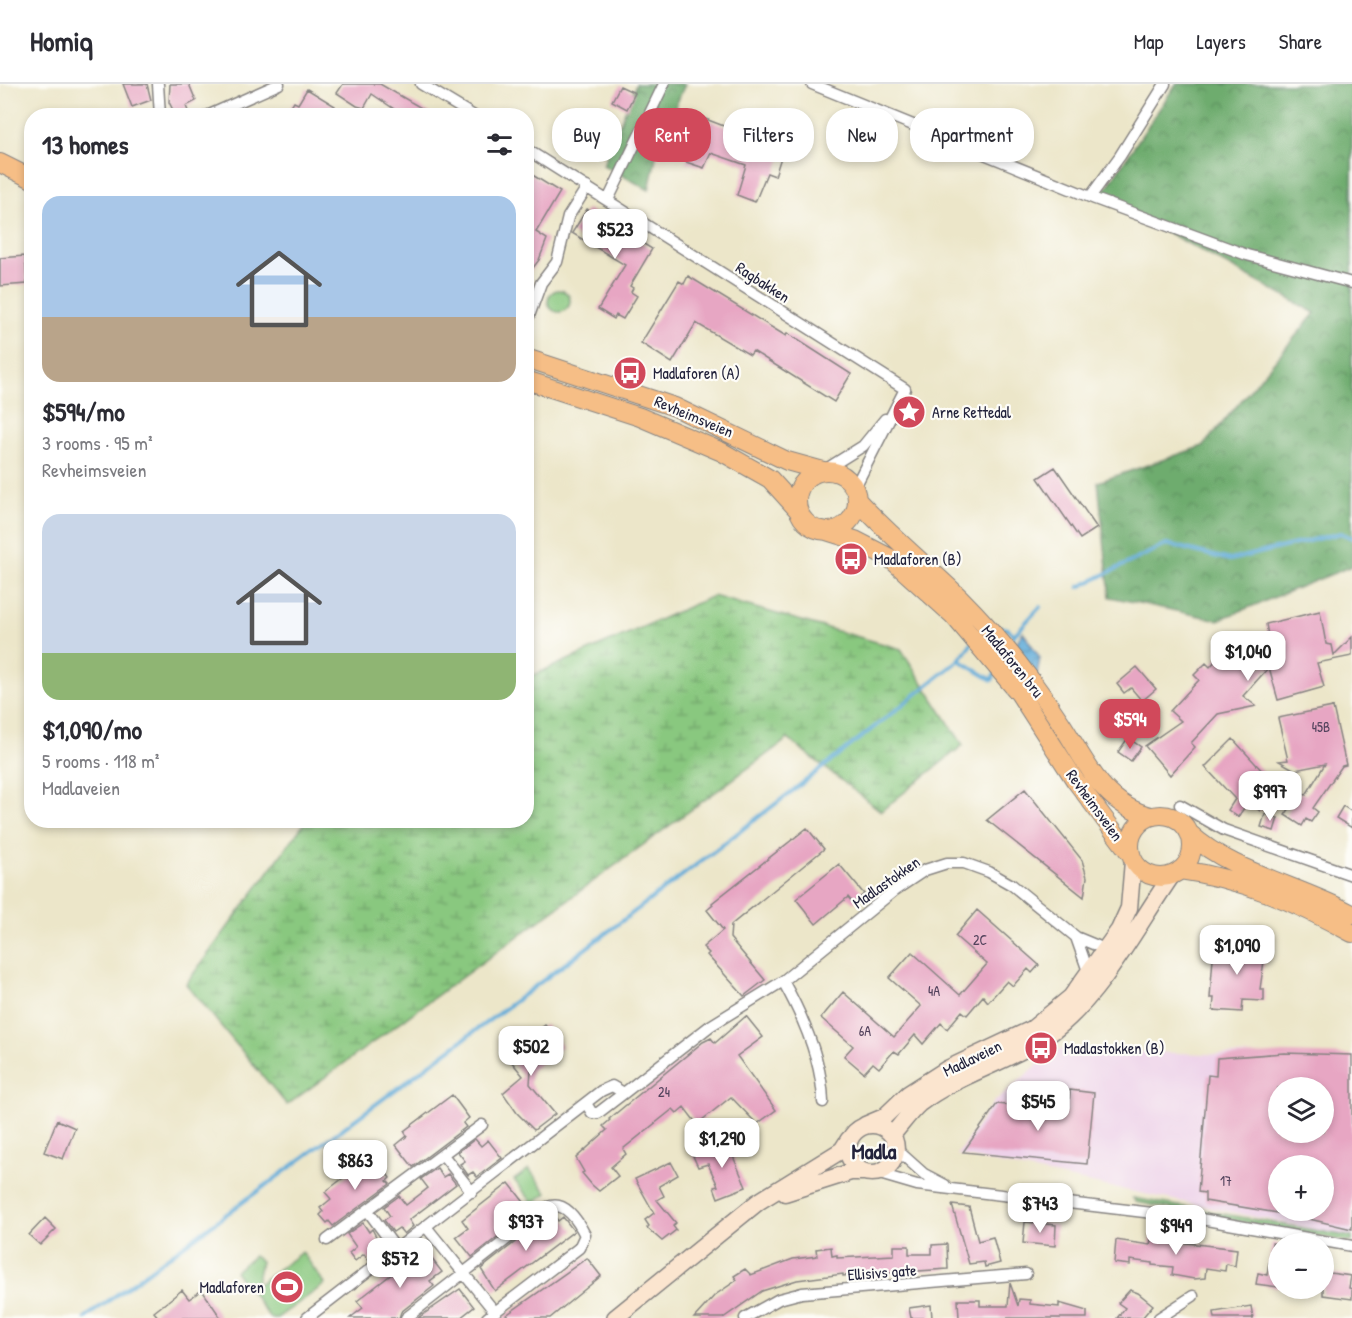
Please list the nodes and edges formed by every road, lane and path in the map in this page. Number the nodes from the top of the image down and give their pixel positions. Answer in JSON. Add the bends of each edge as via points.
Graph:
{"nodes":[{"id":1,"x":158,"y":84,"type":"edge"},
{"id":2,"x":279,"y":84,"type":"edge"},
{"id":3,"x":421,"y":84,"type":"edge"},
{"id":4,"x":664,"y":84,"type":"edge"},
{"id":5,"x":812,"y":84,"type":"edge"},
{"id":6,"x":1165,"y":84,"type":"edge"},
{"id":7,"x":160,"y":108,"type":"edge"},
{"id":8,"x":225,"y":108,"type":"edge"},
{"id":9,"x":461,"y":108,"type":"edge"},
{"id":10,"x":534,"y":153,"type":"edge"},
{"id":11,"x":0,"y":164,"type":"edge"},
{"id":12,"x":24,"y":175,"type":"edge"},
{"id":13,"x":587,"y":187,"type":"junction"},
{"id":14,"x":1090,"y":197,"type":"junction"},
{"id":15,"x":608,"y":200,"type":"junction"},
{"id":16,"x":1352,"y":283,"type":"edge"},
{"id":17,"x":534,"y":302,"type":"edge"},
{"id":18,"x":534,"y":361,"type":"edge"},
{"id":19,"x":534,"y":383,"type":"edge"},
{"id":20,"x":894,"y":407,"type":"junction"},
{"id":21,"x":824,"y":471,"type":"junction"},
{"id":22,"x":855,"y":494,"type":"junction"},
{"id":23,"x":798,"y":510,"type":"junction"},
{"id":24,"x":824,"y":530,"type":"junction"},
{"id":25,"x":937,"y":587,"type":"junction"},
{"id":26,"x":1068,"y":752,"type":"junction"},
{"id":27,"x":1180,"y":805,"type":"dead end"},
{"id":28,"x":1150,"y":816,"type":"junction"},
{"id":29,"x":1189,"y":833,"type":"junction"},
{"id":30,"x":1132,"y":857,"type":"junction"},
{"id":31,"x":1176,"y":873,"type":"junction"},
{"id":32,"x":1352,"y":874,"type":"edge"},
{"id":33,"x":1352,"y":914,"type":"edge"},
{"id":34,"x":1352,"y":933,"type":"edge"},
{"id":35,"x":1076,"y":937,"type":"junction"},
{"id":36,"x":1105,"y":949,"type":"junction"},
{"id":37,"x":1089,"y":974,"type":"junction"},
{"id":38,"x":783,"y":981,"type":"junction"},
{"id":39,"x":624,"y":1093,"type":"junction"},
{"id":40,"x":823,"y":1102,"type":"dead end"},
{"id":41,"x":586,"y":1103,"type":"junction"},
{"id":42,"x":482,"y":1125,"type":"dead end"},
{"id":43,"x":865,"y":1125,"type":"junction"},
{"id":44,"x":849,"y":1139,"type":"junction"},
{"id":45,"x":894,"y":1142,"type":"junction"},
{"id":46,"x":444,"y":1155,"type":"junction"},
{"id":47,"x":870,"y":1172,"type":"junction"},
{"id":48,"x":951,"y":1188,"type":"junction"},
{"id":49,"x":472,"y":1191,"type":"junction"},
{"id":50,"x":758,"y":1202,"type":"junction"},
{"id":51,"x":368,"y":1211,"type":"junction"},
{"id":52,"x":427,"y":1228,"type":"junction"},
{"id":53,"x":327,"y":1240,"type":"dead end"},
{"id":54,"x":1352,"y":1246,"type":"edge"},
{"id":55,"x":397,"y":1250,"type":"junction"},
{"id":56,"x":465,"y":1273,"type":"junction"},
{"id":57,"x":1026,"y":1274,"type":"dead end"},
{"id":58,"x":1193,"y":1296,"type":"dead end"},
{"id":59,"x":491,"y":1315,"type":"edge"},
{"id":60,"x":314,"y":1316,"type":"edge"},
{"id":61,"x":406,"y":1318,"type":"edge"},
{"id":62,"x":615,"y":1318,"type":"edge"},
{"id":63,"x":746,"y":1318,"type":"edge"},
{"id":64,"x":1159,"y":1318,"type":"edge"}],
"edges":[{"from":1,"to":7,"type":"street"},
{"from":2,"to":8,"type":"street"},
{"from":3,"to":9,"type":"street"},
{"from":4,"to":15,"type":"street"},
{"from":5,"to":14,"type":"street"},
{"from":6,"to":14,"type":"street"},
{"from":10,"to":13,"type":"street","name":"Ragbakken"},
{"from":11,"to":12,"type":"main road"},
{"from":13,"to":15,"type":"street","name":"Ragbakken"},
{"from":13,"to":17,"type":"street","via":[[568,217],[556,262],[541,283]]},
{"from":14,"to":16,"type":"street","via":[[1247,255]]},
{"from":15,"to":20,"type":"street","name":"Ragbakken","via":[[905,389]]},
{"from":18,"to":21,"type":"main road","name":"Revheimsveien","via":[[666,404],[787,460]]},
{"from":19,"to":23,"type":"main road","name":"Revheimsveien","via":[[640,417],[714,448],[770,479]]},
{"from":20,"to":21,"type":"street","name":"Ragbakken","via":[[863,446]]},
{"from":20,"to":22,"type":"street","name":"Ragbakken"},
{"from":21,"to":22,"type":"main road","via":[[844,476]]},
{"from":21,"to":23,"type":"main road","via":[[801,484],[796,501]]},
{"from":22,"to":24,"type":"main road","via":[[855,512],[849,521],[835,530]]},
{"from":22,"to":25,"type":"main road"},
{"from":23,"to":24,"type":"main road","via":[[805,522]]},
{"from":24,"to":25,"type":"main road","via":[[855,540]]},
{"from":25,"to":26,"type":"main road","name":"Madlaforen bru","via":[[1018,664]]},
{"from":26,"to":28,"type":"main road","name":"Revheimsveien","via":[[1112,798]]},
{"from":26,"to":30,"type":"main road","name":"Revheimsveien"},
{"from":27,"to":32,"type":"street","via":[[1224,830]]},
{"from":28,"to":29,"type":"main road","via":[[1177,819]]},
{"from":28,"to":30,"type":"main road","via":[[1135,827],[1129,844]]},
{"from":29,"to":31,"type":"main road","via":[[1190,857]]},
{"from":29,"to":33,"type":"main road","via":[[1221,858]]},
{"from":30,"to":31,"type":"main road","via":[[1154,876]]},
{"from":30,"to":36,"type":"main road","name":"Madlaveien","via":[[1128,908]]},
{"from":31,"to":34,"type":"main road","via":[[1216,876],[1265,892]]},
{"from":31,"to":45,"type":"main road","name":"Madlaveien","via":[[1070,1017],[1034,1043],[917,1106]]},
{"from":35,"to":36,"type":"street","name":"Madlastokken"},
{"from":35,"to":37,"type":"street"},
{"from":35,"to":38,"type":"street","name":"Madlastokken","via":[[1012,885],[964,863],[946,863],[925,870],[895,890]]},
{"from":36,"to":37,"type":"main road","name":"Madlaveien"},
{"from":37,"to":43,"type":"main road","name":"Madlaveien","via":[[1071,997],[1032,1029],[947,1069],[908,1094],[884,1117]]},
{"from":38,"to":39,"type":"street","name":"Madlastokken","via":[[710,1026]]},
{"from":38,"to":40,"type":"street","via":[[802,1015],[822,1084]]},
{"from":39,"to":41,"type":"street","via":[[608,1087]]},
{"from":39,"to":41,"type":"street","name":"Madlastokken","via":[[598,1113],[592,1113]]},
{"from":41,"to":49,"type":"street"},
{"from":42,"to":46,"type":"street"},
{"from":43,"to":44,"type":"main road"},
{"from":43,"to":45,"type":"main road","via":[[879,1125]]},
{"from":44,"to":47,"type":"main road","via":[[849,1158],[858,1169]]},
{"from":44,"to":50,"type":"main road","via":[[842,1150]]},
{"from":45,"to":47,"type":"main road","via":[[891,1164]]},
{"from":45,"to":48,"type":"street","via":[[924,1174]]},
{"from":46,"to":49,"type":"street"},
{"from":46,"to":51,"type":"street"},
{"from":47,"to":48,"type":"street","via":[[917,1185]]},
{"from":47,"to":50,"type":"main road","via":[[850,1172]]},
{"from":48,"to":54,"type":"street","via":[[1184,1216]]},
{"from":49,"to":52,"type":"street"},
{"from":50,"to":62,"type":"main road"},
{"from":51,"to":53,"type":"street"},
{"from":51,"to":55,"type":"street"},
{"from":52,"to":55,"type":"street"},
{"from":52,"to":56,"type":"street"},
{"from":55,"to":60,"type":"street"},
{"from":56,"to":59,"type":"street"},
{"from":56,"to":59,"type":"street","via":[[548,1207],[562,1206],[579,1224],[585,1235],[579,1248]]},
{"from":56,"to":61,"type":"street"},
{"from":57,"to":63,"type":"street","name":"Ellisivs gate","via":[[802,1293],[779,1299]]},
{"from":58,"to":64,"type":"street"}]}
